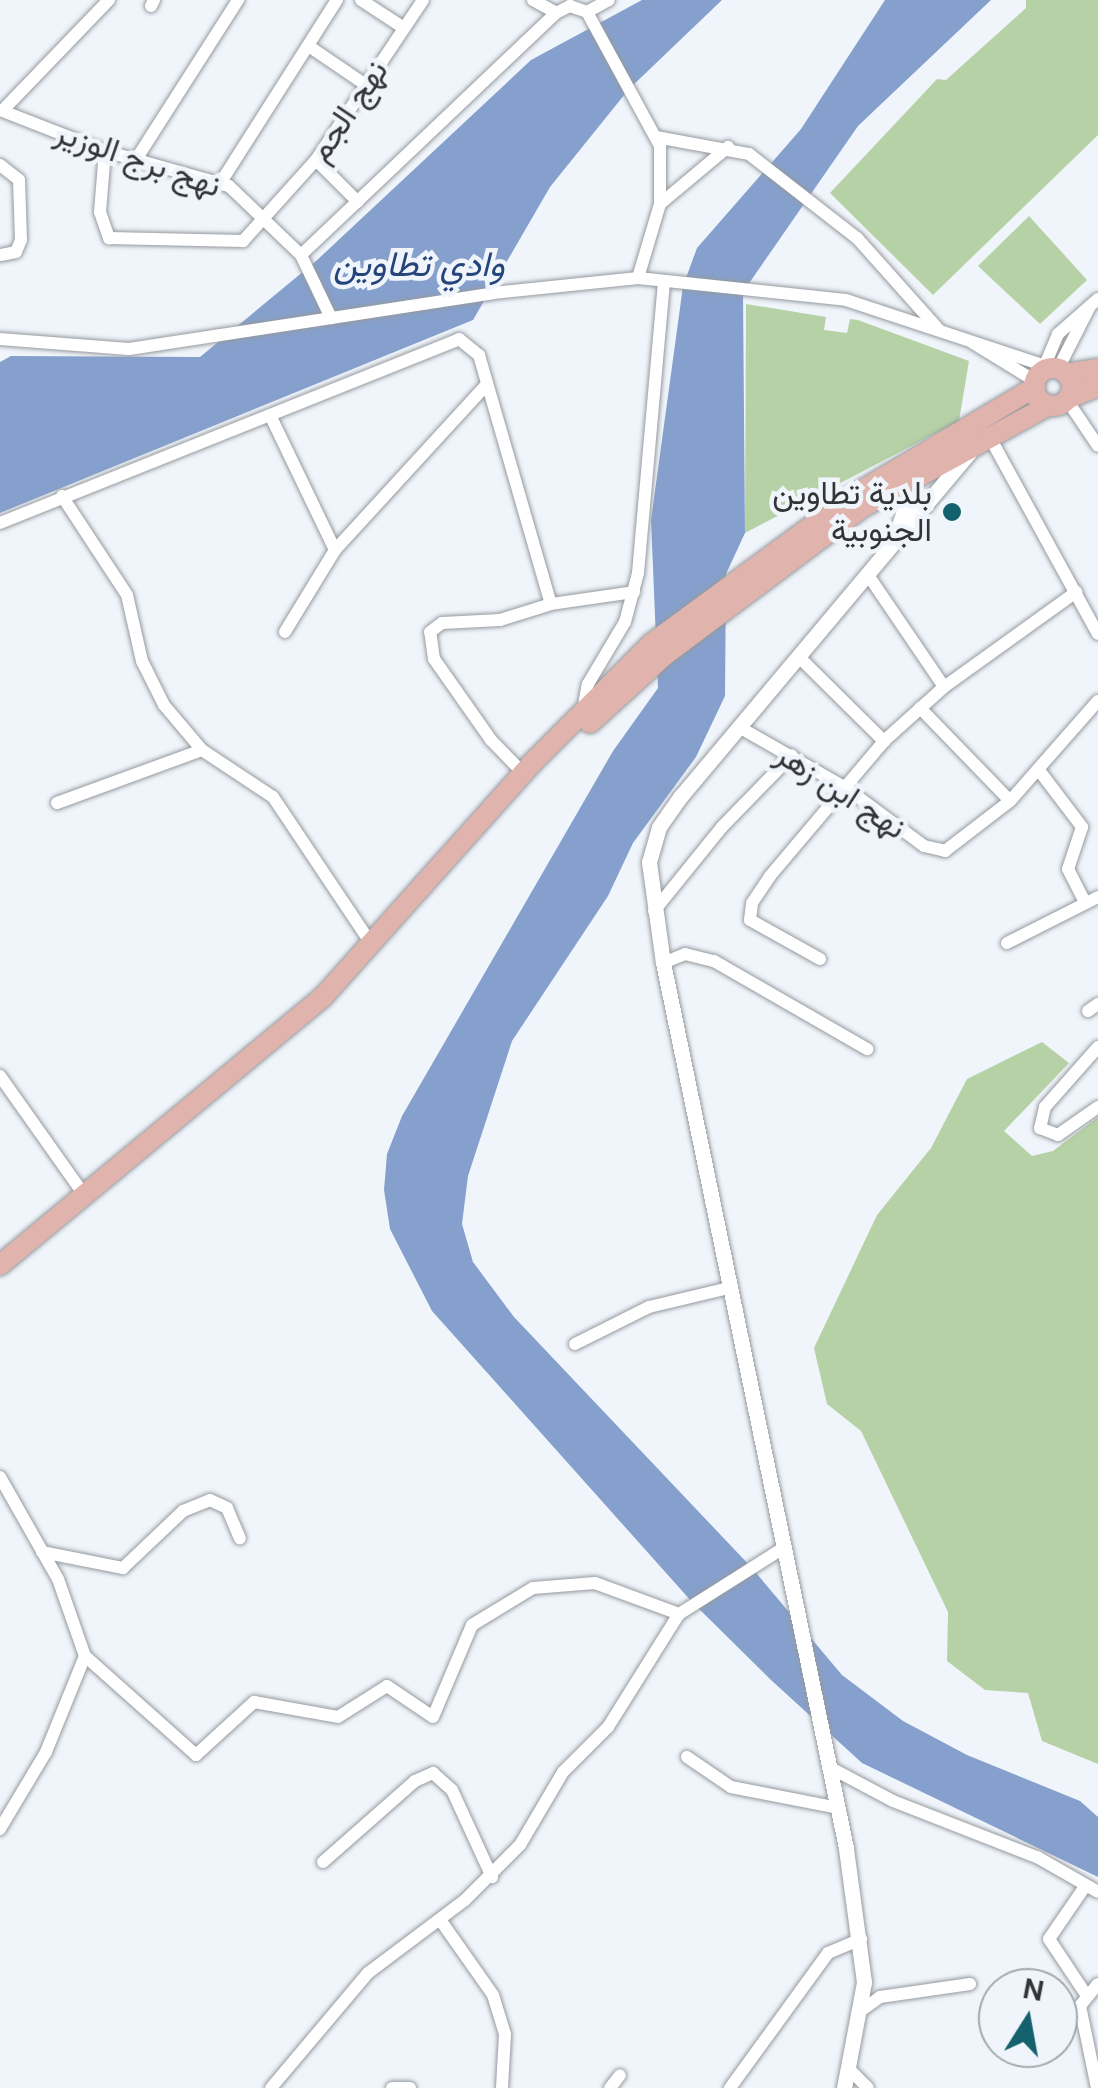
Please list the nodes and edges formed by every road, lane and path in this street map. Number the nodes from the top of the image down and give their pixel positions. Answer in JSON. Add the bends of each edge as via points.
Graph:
{"nodes":[{"id":1,"x":109,"y":0,"type":"edge"},
{"id":2,"x":238,"y":0,"type":"edge"},
{"id":3,"x":338,"y":0,"type":"edge"},
{"id":4,"x":362,"y":0,"type":"edge"},
{"id":5,"x":423,"y":0,"type":"edge"},
{"id":6,"x":534,"y":0,"type":"edge"},
{"id":7,"x":609,"y":0,"type":"edge"},
{"id":8,"x":556,"y":12,"type":"junction"},
{"id":9,"x":589,"y":14,"type":"junction"},
{"id":10,"x":404,"y":28,"type":"junction"},
{"id":11,"x":310,"y":47,"type":"junction"},
{"id":12,"x":366,"y":86,"type":"junction"},
{"id":13,"x":1,"y":115,"type":"edge"},
{"id":14,"x":656,"y":137,"type":"junction"},
{"id":15,"x":728,"y":147,"type":"junction"},
{"id":16,"x":105,"y":151,"type":"junction"},
{"id":17,"x":137,"y":158,"type":"junction"},
{"id":18,"x":316,"y":160,"type":"junction"},
{"id":19,"x":0,"y":165,"type":"edge"},
{"id":20,"x":221,"y":182,"type":"junction"},
{"id":21,"x":358,"y":202,"type":"junction"},
{"id":22,"x":660,"y":204,"type":"junction"},
{"id":23,"x":268,"y":219,"type":"junction"},
{"id":24,"x":0,"y":255,"type":"edge"},
{"id":25,"x":304,"y":259,"type":"junction"},
{"id":26,"x":638,"y":278,"type":"junction"},
{"id":27,"x":664,"y":281,"type":"junction"},
{"id":28,"x":1094,"y":302,"type":"edge"},
{"id":29,"x":331,"y":318,"type":"junction"},
{"id":30,"x":941,"y":332,"type":"junction"},
{"id":31,"x":0,"y":340,"type":"edge"},
{"id":32,"x":971,"y":342,"type":"junction"},
{"id":33,"x":1098,"y":369,"type":"edge"},
{"id":34,"x":1048,"y":373,"type":"junction"},
{"id":35,"x":486,"y":386,"type":"junction"},
{"id":36,"x":1098,"y":386,"type":"edge"},
{"id":37,"x":1061,"y":401,"type":"junction"},
{"id":38,"x":270,"y":415,"type":"junction"},
{"id":39,"x":985,"y":435,"type":"junction"},
{"id":40,"x":1098,"y":446,"type":"edge"},
{"id":41,"x":913,"y":469,"type":"junction"},
{"id":42,"x":62,"y":496,"type":"junction"},
{"id":43,"x":864,"y":500,"type":"junction"},
{"id":44,"x":0,"y":523,"type":"edge"},
{"id":45,"x":899,"y":526,"type":"junction"},
{"id":46,"x":334,"y":550,"type":"junction"},
{"id":47,"x":890,"y":550,"type":"junction"},
{"id":48,"x":868,"y":576,"type":"junction"},
{"id":49,"x":634,"y":592,"type":"junction"},
{"id":50,"x":1076,"y":592,"type":"junction"},
{"id":51,"x":551,"y":604,"type":"junction"},
{"id":52,"x":286,"y":632,"type":"dead end"},
{"id":53,"x":1098,"y":634,"type":"edge"},
{"id":54,"x":799,"y":656,"type":"junction"},
{"id":55,"x":944,"y":686,"type":"junction"},
{"id":56,"x":605,"y":699,"type":"junction"},
{"id":57,"x":1097,"y":706,"type":"edge"},
{"id":58,"x":920,"y":708,"type":"junction"},
{"id":59,"x":582,"y":713,"type":"junction"},
{"id":60,"x":738,"y":728,"type":"junction"},
{"id":61,"x":884,"y":741,"type":"junction"},
{"id":62,"x":202,"y":750,"type":"junction"},
{"id":63,"x":792,"y":755,"type":"junction"},
{"id":64,"x":1038,"y":769,"type":"junction"},
{"id":65,"x":527,"y":776,"type":"junction"},
{"id":66,"x":846,"y":788,"type":"junction"},
{"id":67,"x":1010,"y":801,"type":"junction"},
{"id":68,"x":56,"y":802,"type":"dead end"},
{"id":69,"x":1091,"y":899,"type":"edge"},
{"id":70,"x":654,"y":911,"type":"junction"},
{"id":71,"x":1007,"y":943,"type":"dead end"},
{"id":72,"x":372,"y":945,"type":"junction"},
{"id":73,"x":820,"y":959,"type":"dead end"},
{"id":74,"x":663,"y":964,"type":"junction"},
{"id":75,"x":1098,"y":1047,"type":"edge"},
{"id":76,"x":867,"y":1049,"type":"dead end"},
{"id":77,"x":0,"y":1076,"type":"edge"},
{"id":78,"x":1098,"y":1107,"type":"edge"},
{"id":79,"x":85,"y":1196,"type":"junction"},
{"id":80,"x":0,"y":1265,"type":"edge"},
{"id":81,"x":729,"y":1288,"type":"junction"},
{"id":82,"x":575,"y":1344,"type":"dead end"},
{"id":83,"x":0,"y":1477,"type":"edge"},
{"id":84,"x":240,"y":1538,"type":"dead end"},
{"id":85,"x":782,"y":1549,"type":"junction"},
{"id":86,"x":42,"y":1552,"type":"junction"},
{"id":87,"x":679,"y":1614,"type":"junction"},
{"id":88,"x":85,"y":1656,"type":"junction"},
{"id":89,"x":687,"y":1757,"type":"dead end"},
{"id":90,"x":829,"y":1766,"type":"junction"},
{"id":91,"x":838,"y":1808,"type":"junction"},
{"id":92,"x":0,"y":1830,"type":"edge"},
{"id":93,"x":324,"y":1862,"type":"dead end"},
{"id":94,"x":492,"y":1876,"type":"junction"},
{"id":95,"x":1092,"y":1888,"type":"edge"},
{"id":96,"x":440,"y":1920,"type":"junction"},
{"id":97,"x":860,"y":1939,"type":"junction"},
{"id":98,"x":970,"y":1984,"type":"dead end"},
{"id":99,"x":1098,"y":1984,"type":"edge"},
{"id":100,"x":1086,"y":1992,"type":"junction"},
{"id":101,"x":862,"y":2010,"type":"junction"},
{"id":102,"x":850,"y":2070,"type":"junction"},
{"id":103,"x":620,"y":2075,"type":"dead end"},
{"id":104,"x":271,"y":2088,"type":"edge"},
{"id":105,"x":392,"y":2088,"type":"edge"},
{"id":106,"x":410,"y":2088,"type":"edge"},
{"id":107,"x":502,"y":2088,"type":"edge"},
{"id":108,"x":610,"y":2088,"type":"edge"},
{"id":109,"x":730,"y":2088,"type":"edge"},
{"id":110,"x":844,"y":2088,"type":"edge"},
{"id":111,"x":868,"y":2088,"type":"edge"},
{"id":112,"x":1097,"y":2088,"type":"edge"}],
"edges":[{"from":1,"to":13,"type":"street"},
{"from":2,"to":17,"type":"street"},
{"from":3,"to":11,"type":"street"},
{"from":4,"to":10,"type":"street"},
{"from":5,"to":10,"type":"street","name":"نهج الجم"},
{"from":6,"to":8,"type":"street"},
{"from":7,"to":9,"type":"street"},
{"from":8,"to":9,"type":"street","via":[[570,6]]},
{"from":8,"to":21,"type":"street"},
{"from":9,"to":14,"type":"street"},
{"from":10,"to":12,"type":"street","name":"نهج الجم"},
{"from":11,"to":12,"type":"street"},
{"from":11,"to":20,"type":"street"},
{"from":12,"to":18,"type":"street","name":"نهج الجم"},
{"from":13,"to":16,"type":"street","name":"نهج برج الوزير"},
{"from":14,"to":15,"type":"street"},
{"from":14,"to":22,"type":"street"},
{"from":15,"to":22,"type":"street"},
{"from":15,"to":30,"type":"street","via":[[762,163],[857,238]]},
{"from":16,"to":17,"type":"street","name":"نهج برج الوزير"},
{"from":16,"to":23,"type":"street","via":[[100,212],[109,238],[234,243]]},
{"from":17,"to":20,"type":"street","name":"نهج برج الوزير"},
{"from":18,"to":21,"type":"street"},
{"from":18,"to":23,"type":"street","name":"نهج الجم"},
{"from":19,"to":24,"type":"street","via":[[19,180],[22,240],[16,252]]},
{"from":20,"to":23,"type":"street","name":"نهج برج الوزير"},
{"from":21,"to":25,"type":"street"},
{"from":22,"to":26,"type":"street"},
{"from":23,"to":25,"type":"street","name":"نهج برج الوزير"},
{"from":25,"to":29,"type":"street"},
{"from":26,"to":27,"type":"street"},
{"from":26,"to":29,"type":"street"},
{"from":27,"to":30,"type":"street","via":[[846,300]]},
{"from":27,"to":49,"type":"street"},
{"from":28,"to":34,"type":"street"},
{"from":29,"to":31,"type":"street","via":[[129,348]]},
{"from":30,"to":32,"type":"street"},
{"from":32,"to":34,"type":"street"},
{"from":32,"to":34,"type":"street"},
{"from":33,"to":34,"type":"main road"},
{"from":34,"to":37,"type":"main road"},
{"from":34,"to":37,"type":"main road"},
{"from":34,"to":41,"type":"main road"},
{"from":35,"to":38,"type":"street","via":[[479,356],[459,339]]},
{"from":35,"to":46,"type":"street"},
{"from":35,"to":51,"type":"street","via":[[524,493]]},
{"from":36,"to":37,"type":"main road"},
{"from":37,"to":39,"type":"main road"},
{"from":37,"to":40,"type":"street"},
{"from":38,"to":42,"type":"street"},
{"from":38,"to":46,"type":"street"},
{"from":39,"to":41,"type":"main road"},
{"from":39,"to":47,"type":"street"},
{"from":39,"to":50,"type":"street"},
{"from":41,"to":43,"type":"main road"},
{"from":41,"to":45,"type":"street"},
{"from":42,"to":44,"type":"street"},
{"from":42,"to":62,"type":"street","via":[[127,595],[152,686]]},
{"from":43,"to":45,"type":"street","via":[[896,513]]},
{"from":43,"to":56,"type":"main road","via":[[719,588]]},
{"from":45,"to":47,"type":"street"},
{"from":46,"to":52,"type":"street"},
{"from":47,"to":48,"type":"street"},
{"from":48,"to":54,"type":"street"},
{"from":48,"to":55,"type":"street"},
{"from":49,"to":51,"type":"street"},
{"from":49,"to":59,"type":"street","via":[[616,640],[588,684]]},
{"from":50,"to":53,"type":"street"},
{"from":50,"to":55,"type":"street"},
{"from":51,"to":65,"type":"street","via":[[500,620],[442,623],[428,641],[491,740]]},
{"from":54,"to":60,"type":"street"},
{"from":54,"to":61,"type":"street"},
{"from":55,"to":58,"type":"street"},
{"from":56,"to":59,"type":"main road"},
{"from":56,"to":65,"type":"main road"},
{"from":57,"to":64,"type":"street"},
{"from":58,"to":61,"type":"street"},
{"from":58,"to":67,"type":"street"},
{"from":59,"to":65,"type":"main road"},
{"from":60,"to":63,"type":"street","name":"نهج ابن زهر"},
{"from":60,"to":70,"type":"street","via":[[652,844]]},
{"from":61,"to":66,"type":"street"},
{"from":62,"to":68,"type":"street"},
{"from":62,"to":72,"type":"street","via":[[273,798]]},
{"from":63,"to":66,"type":"street","name":"نهج ابن زهر"},
{"from":63,"to":70,"type":"street","via":[[722,826]]},
{"from":64,"to":67,"type":"street"},
{"from":64,"to":69,"type":"street","via":[[1082,827],[1068,869]]},
{"from":65,"to":72,"type":"main road"},
{"from":66,"to":67,"type":"street","name":"نهج ابن زهر","via":[[924,846],[945,850]]},
{"from":66,"to":73,"type":"street","via":[[752,903],[750,920]]},
{"from":69,"to":71,"type":"street"},
{"from":70,"to":74,"type":"street"},
{"from":72,"to":79,"type":"main road","via":[[323,996]]},
{"from":74,"to":76,"type":"street","via":[[685,954],[714,961]]},
{"from":74,"to":81,"type":"street"},
{"from":75,"to":78,"type":"street","via":[[1045,1106],[1040,1128],[1058,1135]]},
{"from":77,"to":79,"type":"street"},
{"from":79,"to":80,"type":"main road"},
{"from":81,"to":82,"type":"street","via":[[649,1307]]},
{"from":81,"to":85,"type":"street"},
{"from":83,"to":86,"type":"street"},
{"from":84,"to":86,"type":"street","via":[[227,1508],[210,1500],[183,1511],[123,1568]]},
{"from":85,"to":87,"type":"street"},
{"from":85,"to":90,"type":"street"},
{"from":86,"to":88,"type":"street"},
{"from":87,"to":88,"type":"street","via":[[595,1583],[533,1588],[472,1625],[433,1717],[387,1686],[338,1717],[250,1702],[196,1755]]},
{"from":87,"to":94,"type":"street","via":[[608,1727],[563,1772],[520,1846]]},
{"from":88,"to":92,"type":"street","via":[[62,1720]]},
{"from":89,"to":91,"type":"street","via":[[731,1787]]},
{"from":90,"to":91,"type":"street"},
{"from":90,"to":95,"type":"street"},
{"from":91,"to":97,"type":"street"},
{"from":93,"to":94,"type":"street","via":[[415,1781],[433,1773],[452,1790]]},
{"from":94,"to":96,"type":"street"},
{"from":95,"to":100,"type":"street","via":[[1049,1940]]},
{"from":96,"to":104,"type":"street","via":[[368,1972]]},
{"from":96,"to":107,"type":"street","via":[[493,1994],[505,2034]]},
{"from":97,"to":101,"type":"street"},
{"from":97,"to":109,"type":"street","via":[[828,1953]]},
{"from":98,"to":101,"type":"street","via":[[880,1997]]},
{"from":99,"to":100,"type":"street"},
{"from":100,"to":112,"type":"street","via":[[1080,2006]]},
{"from":101,"to":102,"type":"street"},
{"from":102,"to":110,"type":"street"},
{"from":102,"to":111,"type":"street"},
{"from":103,"to":108,"type":"street"},
{"from":105,"to":106,"type":"street"}]}
